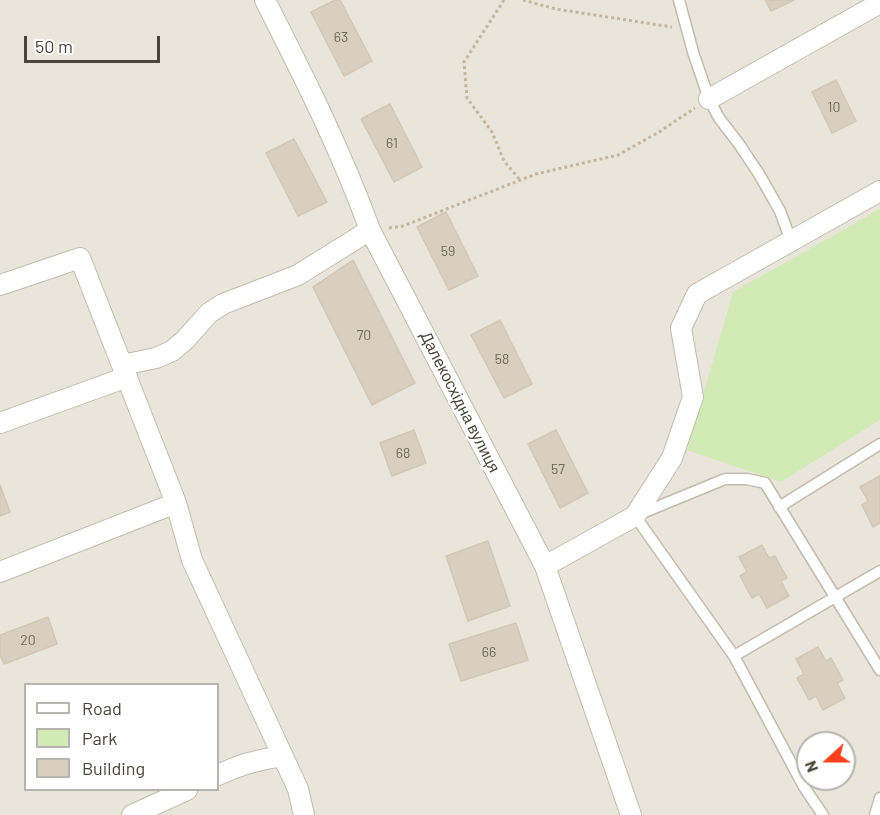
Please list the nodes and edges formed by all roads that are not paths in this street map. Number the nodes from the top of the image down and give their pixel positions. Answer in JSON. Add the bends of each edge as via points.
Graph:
{"nodes":[{"id":1,"x":264,"y":0,"type":"edge"},
{"id":2,"x":679,"y":0,"type":"edge"},
{"id":3,"x":880,"y":3,"type":"edge"},
{"id":4,"x":709,"y":99,"type":"junction"},
{"id":5,"x":880,"y":191,"type":"edge"},
{"id":6,"x":370,"y":230,"type":"junction"},
{"id":7,"x":791,"y":241,"type":"junction"},
{"id":8,"x":0,"y":285,"type":"edge"},
{"id":9,"x":124,"y":371,"type":"junction"},
{"id":10,"x":0,"y":423,"type":"edge"},
{"id":11,"x":880,"y":444,"type":"edge"},
{"id":12,"x":176,"y":503,"type":"junction"},
{"id":13,"x":779,"y":507,"type":"junction"},
{"id":14,"x":635,"y":516,"type":"junction"},
{"id":15,"x":545,"y":566,"type":"junction"},
{"id":16,"x":880,"y":571,"type":"edge"},
{"id":17,"x":0,"y":572,"type":"edge"},
{"id":18,"x":835,"y":596,"type":"junction"},
{"id":19,"x":734,"y":656,"type":"junction"},
{"id":20,"x":880,"y":670,"type":"edge"},
{"id":21,"x":283,"y":756,"type":"junction"},
{"id":22,"x":219,"y":774,"type":"edge"},
{"id":23,"x":183,"y":791,"type":"edge"},
{"id":24,"x":880,"y":798,"type":"edge"},
{"id":25,"x":132,"y":815,"type":"edge"},
{"id":26,"x":304,"y":815,"type":"edge"},
{"id":27,"x":631,"y":815,"type":"edge"},
{"id":28,"x":823,"y":815,"type":"edge"},
{"id":29,"x":875,"y":815,"type":"edge"}],
"edges":[{"from":1,"to":6,"type":"street","name":"Далекосхідна вулиця","via":[[313,96]]},
{"from":2,"to":4,"type":"lane"},
{"from":3,"to":4,"type":"street"},
{"from":4,"to":7,"type":"lane","via":[[759,174],[780,211]]},
{"from":5,"to":7,"type":"street"},
{"from":6,"to":9,"type":"street","via":[[298,275],[223,304],[208,313],[172,351]]},
{"from":6,"to":15,"type":"street","name":"Далекосхідна вулиця"},
{"from":7,"to":14,"type":"street","via":[[697,294],[681,328],[693,397],[672,458]]},
{"from":8,"to":9,"type":"street","via":[[80,258]]},
{"from":9,"to":10,"type":"street"},
{"from":9,"to":12,"type":"street"},
{"from":11,"to":13,"type":"lane"},
{"from":12,"to":17,"type":"street"},
{"from":12,"to":21,"type":"street","via":[[192,560]]},
{"from":13,"to":14,"type":"lane","via":[[765,483],[725,479]]},
{"from":13,"to":18,"type":"lane"},
{"from":14,"to":15,"type":"street"},
{"from":14,"to":19,"type":"lane"},
{"from":15,"to":27,"type":"street","name":"Далекосхідна вулиця"},
{"from":16,"to":18,"type":"lane"},
{"from":18,"to":19,"type":"lane"},
{"from":18,"to":20,"type":"lane"},
{"from":19,"to":28,"type":"lane"},
{"from":21,"to":22,"type":"street"},
{"from":21,"to":26,"type":"street","via":[[298,789]]},
{"from":23,"to":25,"type":"street"},
{"from":24,"to":29,"type":"lane"}]}
